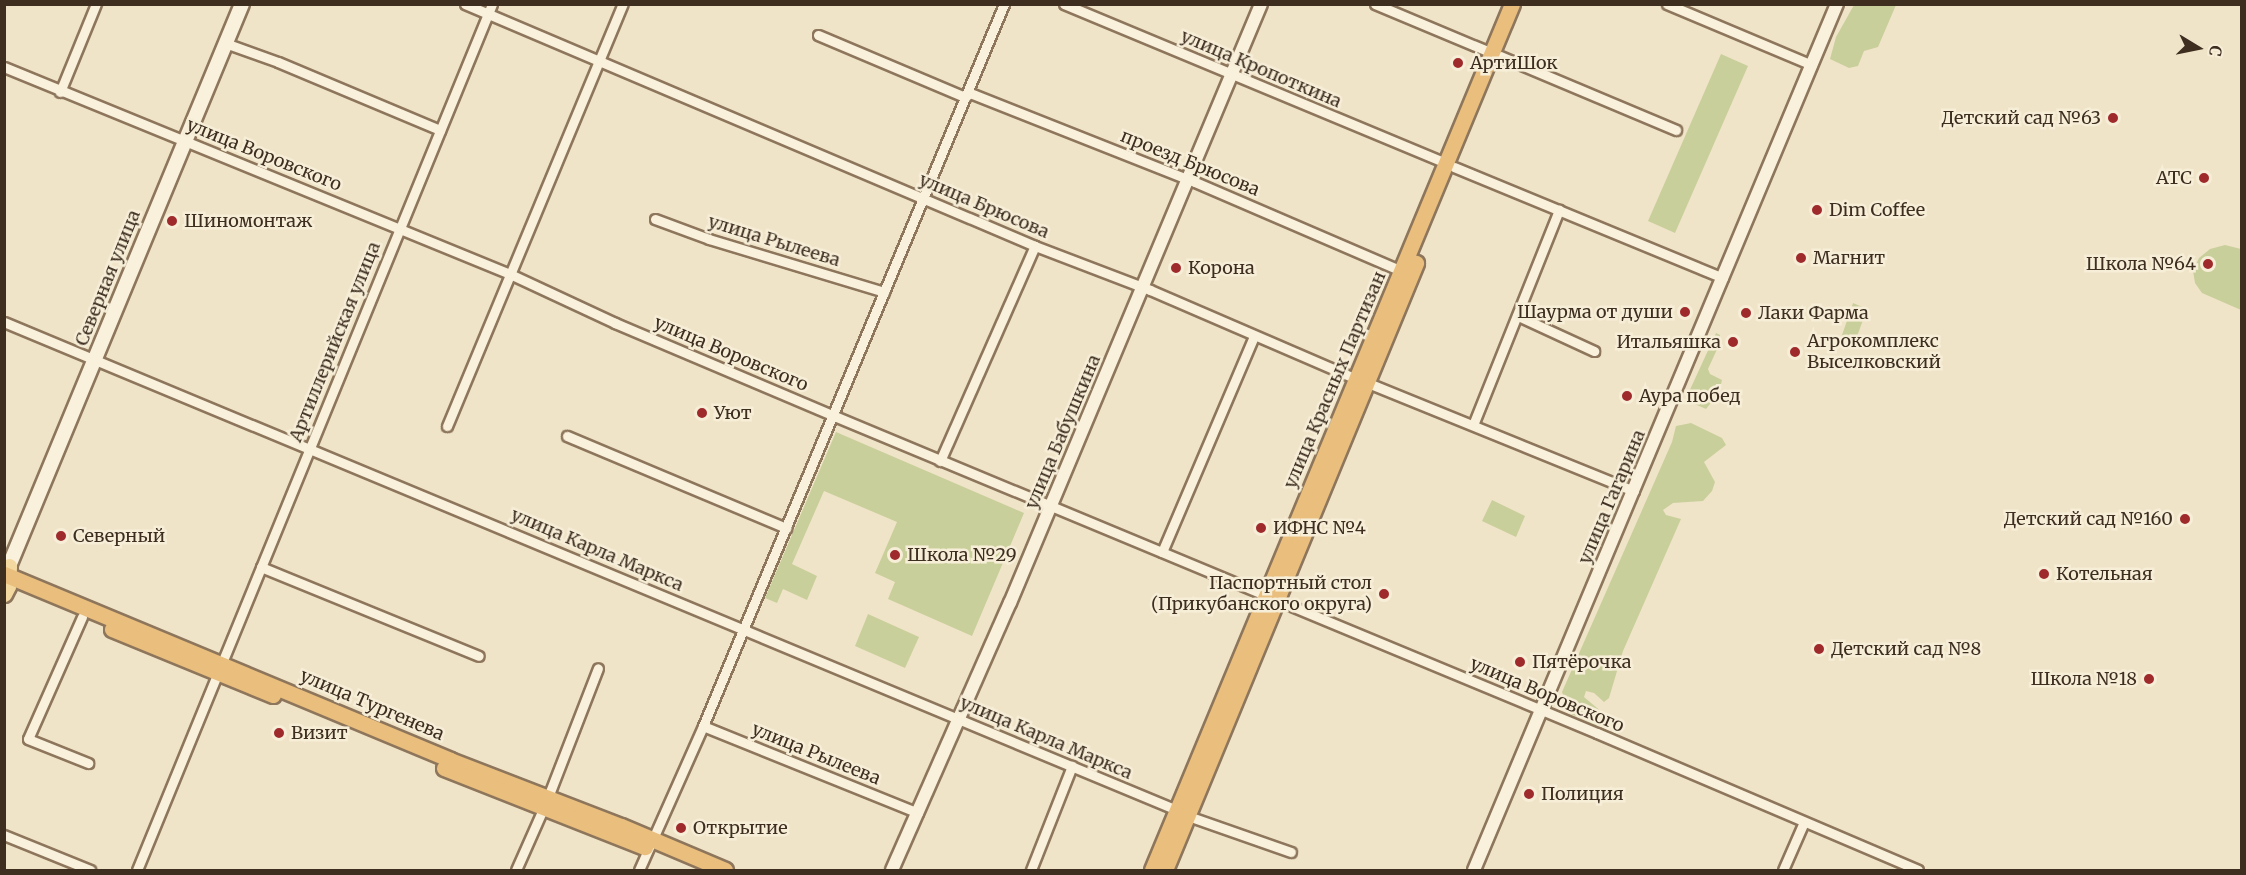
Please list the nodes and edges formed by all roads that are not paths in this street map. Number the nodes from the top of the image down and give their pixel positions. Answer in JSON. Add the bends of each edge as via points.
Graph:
{"nodes":[{"id":1,"x":96,"y":4,"type":"edge"},
{"id":2,"x":242,"y":4,"type":"edge"},
{"id":3,"x":465,"y":4,"type":"edge"},
{"id":4,"x":492,"y":4,"type":"edge"},
{"id":5,"x":623,"y":4,"type":"edge"},
{"id":6,"x":1004,"y":4,"type":"edge"},
{"id":7,"x":1064,"y":4,"type":"edge"},
{"id":8,"x":1261,"y":4,"type":"edge"},
{"id":9,"x":1375,"y":4,"type":"edge"},
{"id":10,"x":1512,"y":4,"type":"edge"},
{"id":11,"x":1522,"y":4,"type":"edge"},
{"id":12,"x":1667,"y":4,"type":"edge"},
{"id":13,"x":1837,"y":4,"type":"edge"},
{"id":14,"x":488,"y":14,"type":"junction"},
{"id":15,"x":818,"y":35,"type":"dead end"},
{"id":16,"x":225,"y":43,"type":"junction"},
{"id":17,"x":1496,"y":55,"type":"junction"},
{"id":18,"x":599,"y":63,"type":"junction"},
{"id":19,"x":1812,"y":65,"type":"junction"},
{"id":20,"x":4,"y":67,"type":"edge"},
{"id":21,"x":1232,"y":74,"type":"junction"},
{"id":22,"x":60,"y":92,"type":"junction"},
{"id":23,"x":965,"y":97,"type":"junction"},
{"id":24,"x":440,"y":130,"type":"junction"},
{"id":25,"x":1676,"y":130,"type":"dead end"},
{"id":26,"x":184,"y":141,"type":"junction"},
{"id":27,"x":1450,"y":165,"type":"junction"},
{"id":28,"x":1188,"y":179,"type":"junction"},
{"id":29,"x":922,"y":199,"type":"junction"},
{"id":30,"x":1559,"y":210,"type":"junction"},
{"id":31,"x":655,"y":219,"type":"dead end"},
{"id":32,"x":399,"y":229,"type":"junction"},
{"id":33,"x":1035,"y":246,"type":"junction"},
{"id":34,"x":1402,"y":271,"type":"junction"},
{"id":35,"x":510,"y":274,"type":"junction"},
{"id":36,"x":1723,"y":278,"type":"junction"},
{"id":37,"x":1143,"y":287,"type":"junction"},
{"id":38,"x":884,"y":292,"type":"junction"},
{"id":39,"x":1518,"y":316,"type":"junction"},
{"id":40,"x":4,"y":322,"type":"edge"},
{"id":41,"x":1254,"y":336,"type":"junction"},
{"id":42,"x":1594,"y":351,"type":"dead end"},
{"id":43,"x":96,"y":360,"type":"junction"},
{"id":44,"x":1363,"y":381,"type":"junction"},
{"id":45,"x":832,"y":415,"type":"junction"},
{"id":46,"x":1473,"y":425,"type":"junction"},
{"id":47,"x":447,"y":426,"type":"dead end"},
{"id":48,"x":567,"y":436,"type":"dead end"},
{"id":49,"x":310,"y":449,"type":"junction"},
{"id":50,"x":940,"y":461,"type":"junction"},
{"id":51,"x":1634,"y":491,"type":"junction"},
{"id":52,"x":1051,"y":507,"type":"junction"},
{"id":53,"x":786,"y":528,"type":"junction"},
{"id":54,"x":1162,"y":552,"type":"junction"},
{"id":55,"x":261,"y":567,"type":"junction"},
{"id":56,"x":6,"y":578,"type":"edge"},
{"id":57,"x":1272,"y":598,"type":"junction"},
{"id":58,"x":82,"y":617,"type":"junction"},
{"id":59,"x":743,"y":629,"type":"junction"},
{"id":60,"x":479,"y":656,"type":"dead end"},
{"id":61,"x":219,"y":667,"type":"junction"},
{"id":62,"x":598,"y":668,"type":"dead end"},
{"id":63,"x":1542,"y":711,"type":"junction"},
{"id":64,"x":958,"y":718,"type":"junction"},
{"id":65,"x":703,"y":726,"type":"junction"},
{"id":66,"x":88,"y":763,"type":"dead end"},
{"id":67,"x":1072,"y":766,"type":"junction"},
{"id":68,"x":545,"y":803,"type":"junction"},
{"id":69,"x":918,"y":813,"type":"junction"},
{"id":70,"x":1183,"y":813,"type":"junction"},
{"id":71,"x":1804,"y":822,"type":"junction"},
{"id":72,"x":4,"y":835,"type":"edge"},
{"id":73,"x":650,"y":844,"type":"junction"},
{"id":74,"x":1291,"y":852,"type":"dead end"},
{"id":75,"x":90,"y":870,"type":"edge"},
{"id":76,"x":136,"y":870,"type":"edge"},
{"id":77,"x":516,"y":870,"type":"edge"},
{"id":78,"x":639,"y":870,"type":"edge"},
{"id":79,"x":700,"y":870,"type":"edge"},
{"id":80,"x":725,"y":870,"type":"edge"},
{"id":81,"x":892,"y":870,"type":"edge"},
{"id":82,"x":1031,"y":870,"type":"edge"},
{"id":83,"x":1152,"y":870,"type":"edge"},
{"id":84,"x":1165,"y":870,"type":"edge"},
{"id":85,"x":1474,"y":870,"type":"edge"},
{"id":86,"x":1783,"y":870,"type":"edge"},
{"id":87,"x":1918,"y":870,"type":"edge"}],
"edges":[{"from":1,"to":22,"type":"street"},
{"from":2,"to":16,"type":"main road","name":"Северная улица"},
{"from":3,"to":14,"type":"street","name":"улица Брюсова"},
{"from":4,"to":14,"type":"street","name":"Артиллерийская улица"},
{"from":5,"to":18,"type":"street"},
{"from":6,"to":23,"type":"street"},
{"from":7,"to":21,"type":"street","name":"улица Кропоткина"},
{"from":8,"to":21,"type":"street","name":"улица Бабушкина"},
{"from":9,"to":17,"type":"street"},
{"from":10,"to":17,"type":"highway","name":"улица Красных Партизан"},
{"from":11,"to":17,"type":"highway","name":"улица Красных Партизан"},
{"from":12,"to":19,"type":"street"},
{"from":13,"to":19,"type":"street","name":"улица Гагарина"},
{"from":14,"to":18,"type":"street","name":"улица Брюсова"},
{"from":14,"to":24,"type":"street","name":"Артиллерийская улица"},
{"from":15,"to":23,"type":"street"},
{"from":16,"to":24,"type":"street"},
{"from":16,"to":26,"type":"main road","name":"Северная улица"},
{"from":17,"to":25,"type":"street"},
{"from":17,"to":27,"type":"highway","name":"улица Красных Партизан"},
{"from":18,"to":29,"type":"street","name":"улица Брюсова"},
{"from":18,"to":35,"type":"street"},
{"from":19,"to":36,"type":"street","name":"улица Гагарина"},
{"from":20,"to":22,"type":"street","name":"улица Воровского"},
{"from":21,"to":27,"type":"street","name":"улица Кропоткина"},
{"from":21,"to":28,"type":"street","name":"улица Бабушкина"},
{"from":22,"to":26,"type":"street","name":"улица Воровского"},
{"from":23,"to":28,"type":"street","name":"проезд Брюсова","via":[[969,93]]},
{"from":23,"to":29,"type":"street"},
{"from":24,"to":32,"type":"street","name":"Артиллерийская улица"},
{"from":26,"to":32,"type":"street","name":"улица Воровского"},
{"from":26,"to":43,"type":"main road","name":"Северная улица"},
{"from":27,"to":30,"type":"street","name":"улица Кропоткина"},
{"from":27,"to":34,"type":"highway","name":"улица Красных Партизан"},
{"from":27,"to":44,"type":"highway","name":"улица Красных Партизан"},
{"from":28,"to":34,"type":"street","name":"проезд Брюсова"},
{"from":28,"to":37,"type":"street","name":"улица Бабушкина"},
{"from":29,"to":33,"type":"street","name":"улица Брюсова"},
{"from":29,"to":38,"type":"street"},
{"from":30,"to":36,"type":"street","name":"улица Кропоткина"},
{"from":30,"to":39,"type":"street"},
{"from":31,"to":38,"type":"street","name":"улица Рылеева"},
{"from":32,"to":35,"type":"street","name":"улица Воровского"},
{"from":32,"to":49,"type":"street","name":"Артиллерийская улица"},
{"from":33,"to":37,"type":"street","name":"улица Брюсова"},
{"from":33,"to":50,"type":"street"},
{"from":34,"to":44,"type":"highway","name":"улица Красных Партизан"},
{"from":35,"to":45,"type":"street","name":"улица Воровского"},
{"from":35,"to":47,"type":"street"},
{"from":36,"to":51,"type":"street","name":"улица Гагарина"},
{"from":37,"to":41,"type":"street","name":"улица Брюсова"},
{"from":37,"to":52,"type":"street","name":"улица Бабушкина"},
{"from":38,"to":45,"type":"street"},
{"from":39,"to":42,"type":"street"},
{"from":39,"to":46,"type":"street"},
{"from":40,"to":43,"type":"street","name":"улица Карла Маркса"},
{"from":41,"to":44,"type":"street","name":"улица Брюсова"},
{"from":41,"to":54,"type":"street"},
{"from":43,"to":49,"type":"street","name":"улица Карла Маркса"},
{"from":43,"to":56,"type":"main road","name":"Северная улица"},
{"from":44,"to":46,"type":"street","name":"улица Брюсова"},
{"from":44,"to":57,"type":"highway","name":"улица Красных Партизан"},
{"from":45,"to":50,"type":"street","name":"улица Воровского"},
{"from":45,"to":53,"type":"street"},
{"from":46,"to":51,"type":"street","name":"улица Брюсова"},
{"from":48,"to":53,"type":"street"},
{"from":49,"to":55,"type":"street","name":"Артиллерийская улица"},
{"from":49,"to":59,"type":"street","name":"улица Карла Маркса"},
{"from":50,"to":52,"type":"street","name":"улица Воровского"},
{"from":51,"to":63,"type":"street","name":"улица Гагарина"},
{"from":52,"to":54,"type":"street","name":"улица Воровского"},
{"from":52,"to":64,"type":"street","name":"улица Бабушкина"},
{"from":53,"to":59,"type":"street"},
{"from":54,"to":57,"type":"street","name":"улица Воровского"},
{"from":55,"to":60,"type":"street"},
{"from":55,"to":61,"type":"street","name":"Артиллерийская улица"},
{"from":56,"to":58,"type":"highway","name":"улица Тургенева"},
{"from":56,"to":61,"type":"highway","name":"улица Тургенева"},
{"from":57,"to":63,"type":"street","name":"улица Воровского"},
{"from":57,"to":70,"type":"highway","name":"улица Красных Партизан"},
{"from":58,"to":61,"type":"highway","name":"улица Тургенева"},
{"from":58,"to":66,"type":"street","via":[[28,739]]},
{"from":59,"to":64,"type":"street","name":"улица Карла Маркса"},
{"from":59,"to":65,"type":"street"},
{"from":61,"to":68,"type":"highway","name":"улица Тургенева","via":[[450,760]]},
{"from":61,"to":76,"type":"street","name":"Артиллерийская улица"},
{"from":62,"to":68,"type":"street"},
{"from":63,"to":71,"type":"street","name":"улица Воровского"},
{"from":63,"to":85,"type":"street","name":"улица Гагарина"},
{"from":64,"to":67,"type":"street","name":"улица Карла Маркса"},
{"from":64,"to":69,"type":"street","name":"улица Бабушкина"},
{"from":65,"to":69,"type":"street","name":"улица Рылеева"},
{"from":65,"to":73,"type":"street"},
{"from":67,"to":70,"type":"street","name":"улица Карла Маркса"},
{"from":67,"to":82,"type":"street"},
{"from":68,"to":73,"type":"highway","name":"улица Тургенева"},
{"from":68,"to":77,"type":"street"},
{"from":69,"to":81,"type":"street","name":"улица Бабушкина"},
{"from":70,"to":74,"type":"street","name":"улица Карла Маркса"},
{"from":70,"to":83,"type":"highway","name":"улица Красных Партизан"},
{"from":70,"to":84,"type":"highway","name":"улица Красных Партизан"},
{"from":71,"to":86,"type":"street"},
{"from":71,"to":87,"type":"street","name":"улица Воровского"},
{"from":72,"to":75,"type":"street"},
{"from":73,"to":78,"type":"street"},
{"from":73,"to":79,"type":"highway","name":"улица Тургенева"},
{"from":73,"to":80,"type":"highway","name":"улица Тургенева"}]}
